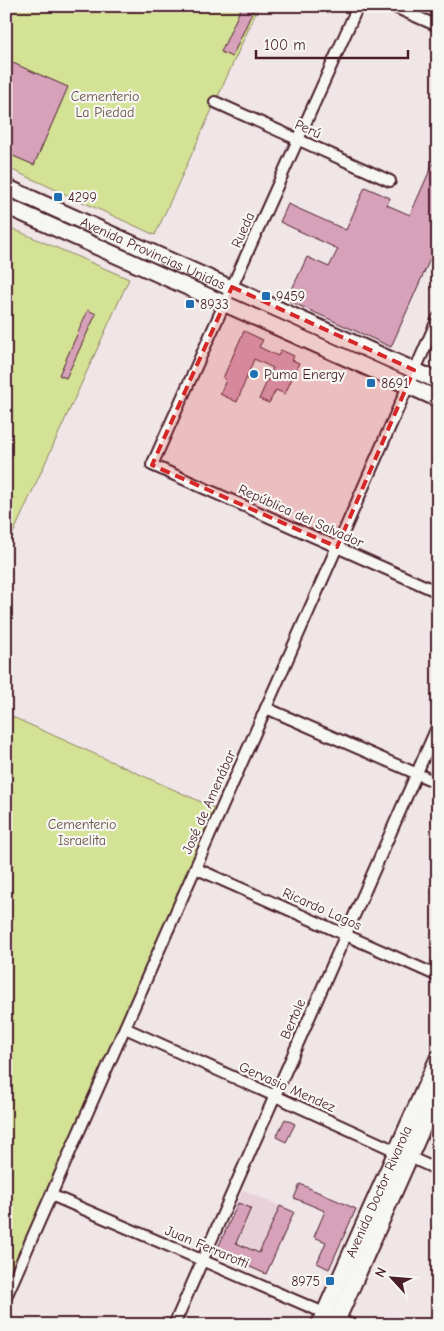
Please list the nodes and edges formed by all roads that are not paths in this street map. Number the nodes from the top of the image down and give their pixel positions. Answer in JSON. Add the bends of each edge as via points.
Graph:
{"nodes":[{"id":1,"x":358,"y":6,"type":"edge"},
{"id":2,"x":392,"y":6,"type":"edge"},
{"id":3,"x":438,"y":26,"type":"edge"},
{"id":4,"x":215,"y":102,"type":"dead end"},
{"id":5,"x":298,"y":140,"type":"junction"},
{"id":6,"x":390,"y":181,"type":"dead end"},
{"id":7,"x":6,"y":187,"type":"edge"},
{"id":8,"x":6,"y":206,"type":"edge"},
{"id":9,"x":232,"y":287,"type":"junction"},
{"id":10,"x":225,"y":303,"type":"junction"},
{"id":11,"x":438,"y":318,"type":"edge"},
{"id":12,"x":414,"y":370,"type":"junction"},
{"id":13,"x":438,"y":381,"type":"edge"},
{"id":14,"x":408,"y":386,"type":"junction"},
{"id":15,"x":438,"y":399,"type":"edge"},
{"id":16,"x":152,"y":465,"type":"joint"},
{"id":17,"x":337,"y":547,"type":"junction"},
{"id":18,"x":438,"y":592,"type":"edge"},
{"id":19,"x":266,"y":708,"type":"junction"},
{"id":20,"x":438,"y":725,"type":"edge"},
{"id":21,"x":416,"y":774,"type":"junction"},
{"id":22,"x":438,"y":783,"type":"edge"},
{"id":23,"x":195,"y":868,"type":"junction"},
{"id":24,"x":346,"y":934,"type":"junction"},
{"id":25,"x":438,"y":976,"type":"edge"},
{"id":26,"x":125,"y":1028,"type":"junction"},
{"id":27,"x":438,"y":1058,"type":"edge"},
{"id":28,"x":438,"y":1093,"type":"edge"},
{"id":29,"x":274,"y":1096,"type":"junction"},
{"id":30,"x":403,"y":1154,"type":"junction"},
{"id":31,"x":438,"y":1170,"type":"edge"},
{"id":32,"x":52,"y":1195,"type":"junction"},
{"id":33,"x":202,"y":1260,"type":"junction"},
{"id":34,"x":6,"y":1297,"type":"edge"},
{"id":35,"x":329,"y":1320,"type":"edge"},
{"id":36,"x":174,"y":1325,"type":"edge"},
{"id":37,"x":352,"y":1325,"type":"edge"}],
"edges":[{"from":1,"to":5,"type":"street","name":"Rueda"},
{"from":2,"to":3,"type":"street"},
{"from":4,"to":5,"type":"street","name":"Perú"},
{"from":5,"to":6,"type":"street","name":"Perú"},
{"from":5,"to":9,"type":"street","name":"Rueda"},
{"from":7,"to":9,"type":"main road","name":"Avenida Provincias Unidas"},
{"from":8,"to":10,"type":"main road","name":"Avenida Provincias Unidas"},
{"from":9,"to":10,"type":"street","name":"Rueda"},
{"from":9,"to":12,"type":"main road","name":"Avenida Provincias Unidas"},
{"from":10,"to":14,"type":"main road","name":"Avenida Provincias Unidas"},
{"from":10,"to":16,"type":"street","name":"Rueda"},
{"from":11,"to":12,"type":"street","name":"José de Amenábar"},
{"from":12,"to":13,"type":"main road","name":"Avenida Provincias Unidas"},
{"from":12,"to":14,"type":"street","name":"José de Amenábar"},
{"from":14,"to":15,"type":"main road","name":"Avenida Provincias Unidas"},
{"from":14,"to":17,"type":"street","name":"José de Amenábar"},
{"from":16,"to":17,"type":"street","name":"República del Salvador"},
{"from":17,"to":18,"type":"street","name":"República del Salvador"},
{"from":17,"to":19,"type":"street","name":"José de Amenábar"},
{"from":19,"to":21,"type":"street"},
{"from":19,"to":23,"type":"street","name":"José de Amenábar"},
{"from":20,"to":21,"type":"street","name":"Bertole"},
{"from":21,"to":22,"type":"street"},
{"from":21,"to":24,"type":"street","name":"Bertole"},
{"from":23,"to":24,"type":"street","name":"Ricardo Lagos"},
{"from":23,"to":26,"type":"street","name":"José de Amenábar"},
{"from":24,"to":25,"type":"street","name":"Ricardo Lagos"},
{"from":24,"to":29,"type":"street","name":"Bertole"},
{"from":26,"to":29,"type":"street","name":"Gervasio Mendez"},
{"from":26,"to":32,"type":"street","name":"José de Amenábar"},
{"from":27,"to":30,"type":"main road","name":"Avenida Doctor Rivarola"},
{"from":28,"to":30,"type":"main road","name":"Avenida Doctor Rivarola"},
{"from":29,"to":30,"type":"street","name":"Gervasio Mendez"},
{"from":29,"to":33,"type":"street","name":"Bertole"},
{"from":30,"to":31,"type":"street","name":"Gervasio Mendez"},
{"from":30,"to":35,"type":"main road","name":"Avenida Doctor Rivarola"},
{"from":32,"to":33,"type":"street","name":"Juan Ferrarotti"},
{"from":32,"to":34,"type":"street","name":"José de Amenábar"},
{"from":33,"to":35,"type":"street","name":"Juan Ferrarotti"},
{"from":33,"to":36,"type":"street","name":"Bertole"},
{"from":35,"to":37,"type":"street","name":"Juan Ferrarotti"}]}
